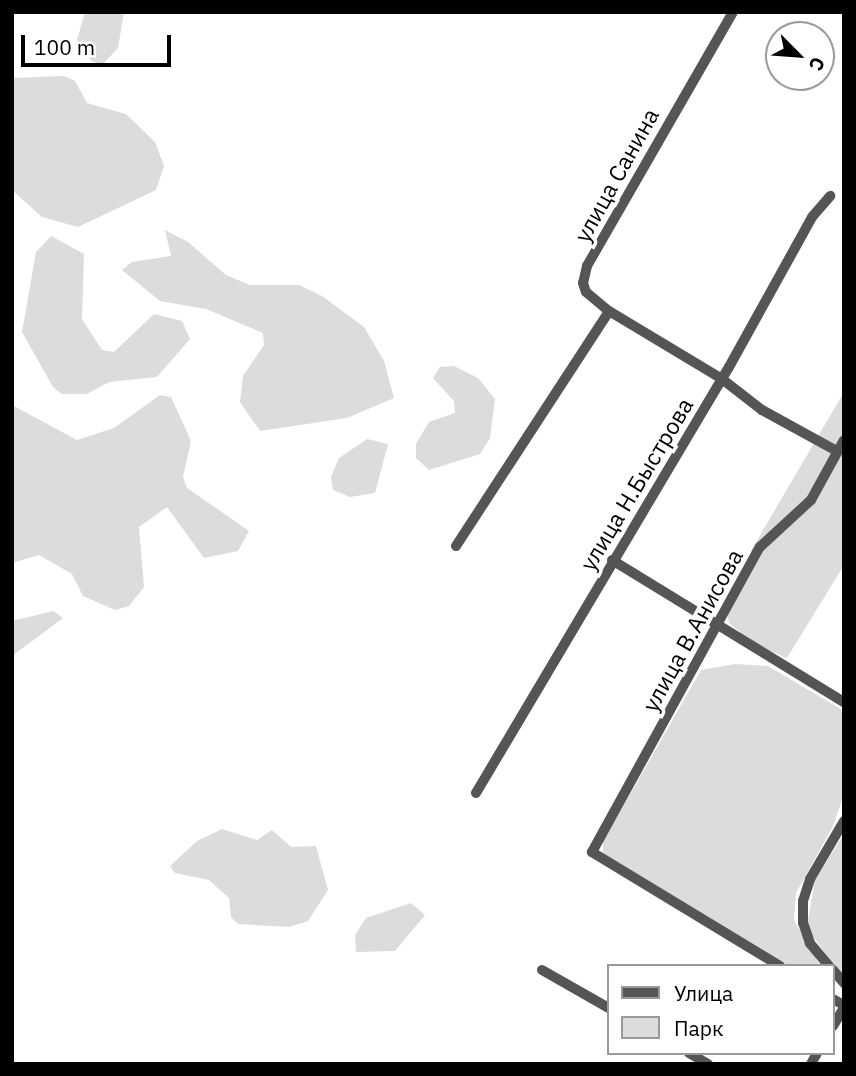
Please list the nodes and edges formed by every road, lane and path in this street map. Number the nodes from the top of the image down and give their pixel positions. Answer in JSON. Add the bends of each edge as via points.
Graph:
{"nodes":[{"id":1,"x":733,"y":12,"type":"edge"},
{"id":2,"x":830,"y":196,"type":"dead end"},
{"id":3,"x":609,"y":310,"type":"junction"},
{"id":4,"x":722,"y":379,"type":"junction"},
{"id":5,"x":844,"y":440,"type":"edge"},
{"id":6,"x":837,"y":451,"type":"junction"},
{"id":7,"x":456,"y":546,"type":"dead end"},
{"id":8,"x":612,"y":560,"type":"junction"},
{"id":9,"x":719,"y":624,"type":"junction"},
{"id":10,"x":844,"y":702,"type":"edge"},
{"id":11,"x":476,"y":793,"type":"dead end"},
{"id":12,"x":844,"y":821,"type":"edge"},
{"id":13,"x":840,"y":835,"type":"edge"},
{"id":14,"x":777,"y":964,"type":"edge"},
{"id":15,"x":827,"y":964,"type":"edge"},
{"id":16,"x":542,"y":970,"type":"dead end"},
{"id":17,"x":844,"y":1006,"type":"edge"},
{"id":18,"x":608,"y":1007,"type":"edge"},
{"id":19,"x":835,"y":1022,"type":"edge"},
{"id":20,"x":692,"y":1055,"type":"edge"},
{"id":21,"x":708,"y":1064,"type":"edge"}],
"edges":[{"from":1,"to":3,"type":"street","name":"улица Санина","via":[[587,266],[586,292]]},
{"from":2,"to":4,"type":"street","name":"улица Н.Быстрова","via":[[812,217]]},
{"from":3,"to":4,"type":"street"},
{"from":3,"to":7,"type":"street"},
{"from":4,"to":6,"type":"street","via":[[762,410]]},
{"from":4,"to":8,"type":"street","name":"улица Н.Быстрова"},
{"from":5,"to":6,"type":"street","name":"улица В.Анисова"},
{"from":6,"to":9,"type":"street","name":"улица В.Анисова","via":[[811,500],[760,547]]},
{"from":8,"to":9,"type":"street"},
{"from":8,"to":11,"type":"street","name":"улица Н.Быстрова"},
{"from":9,"to":10,"type":"street"},
{"from":9,"to":14,"type":"street","name":"улица В.Анисова","via":[[592,852]]},
{"from":12,"to":13,"type":"street"},
{"from":13,"to":15,"type":"street","via":[[810,879],[803,901],[803,923],[810,943]]},
{"from":16,"to":18,"type":"street"},
{"from":17,"to":19,"type":"street"},
{"from":20,"to":21,"type":"street"}]}
